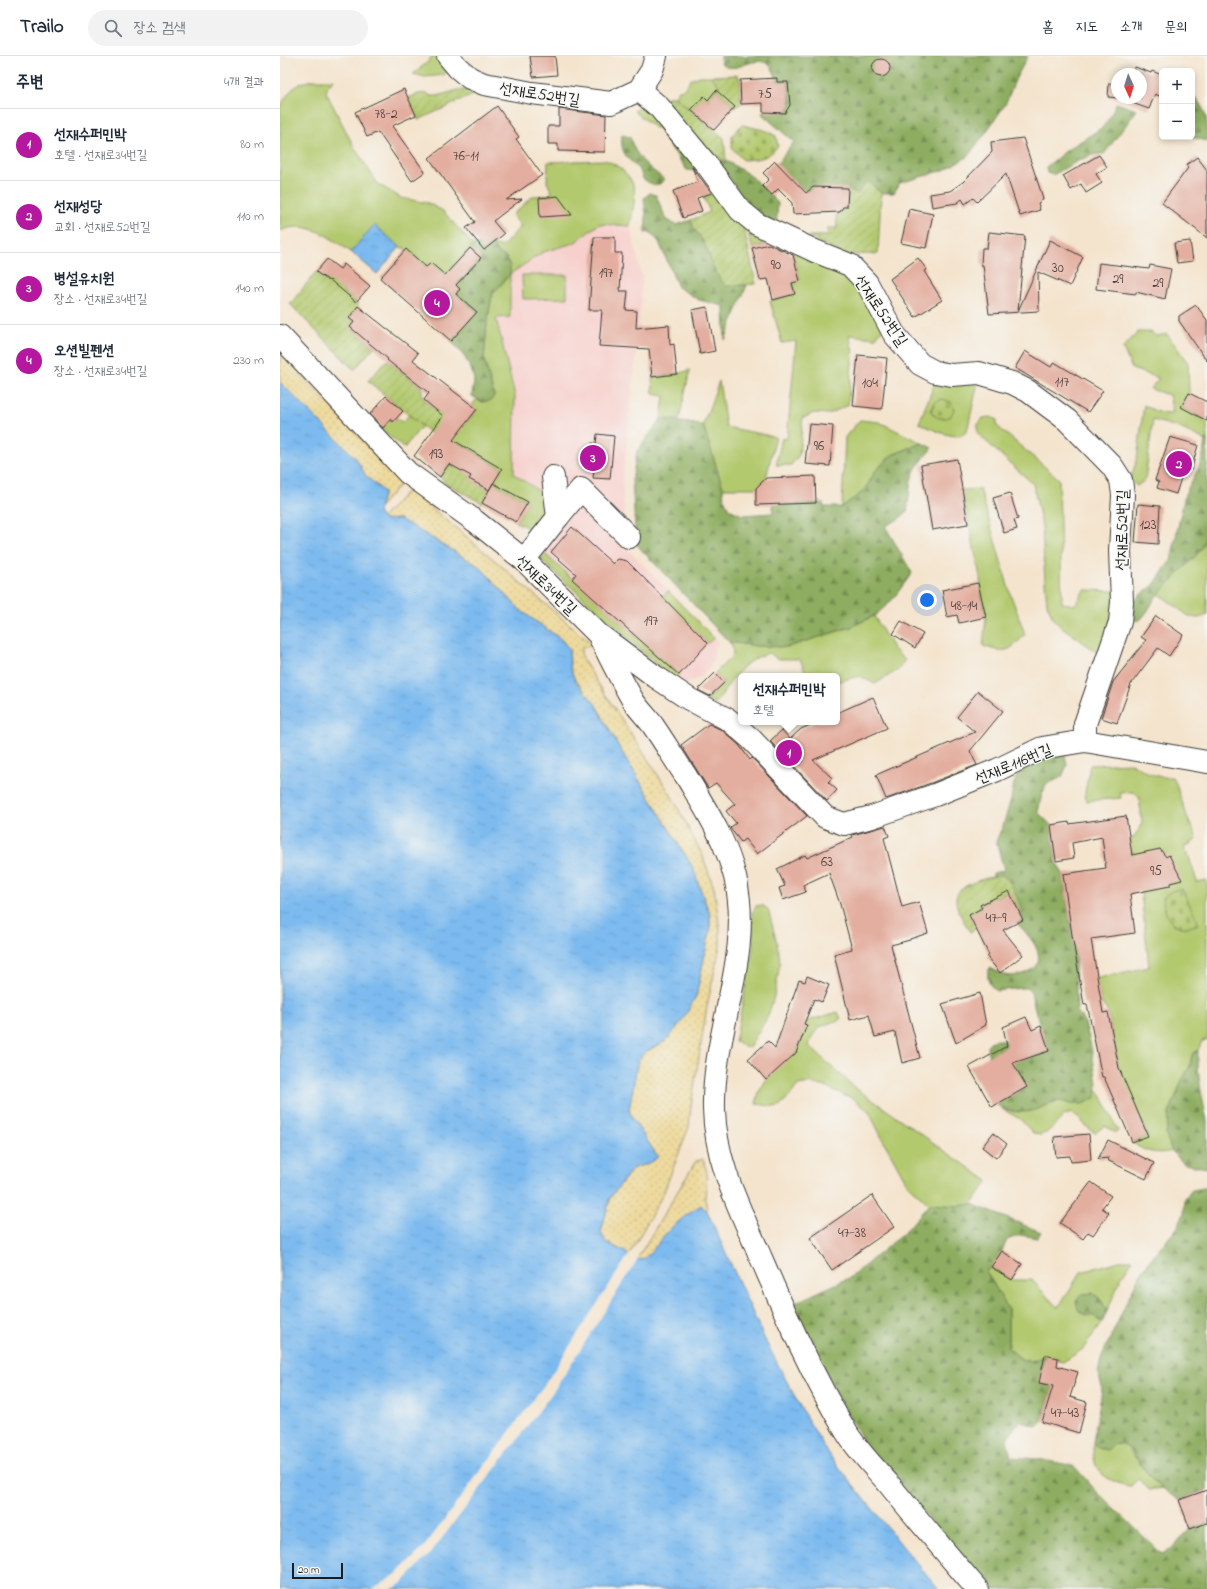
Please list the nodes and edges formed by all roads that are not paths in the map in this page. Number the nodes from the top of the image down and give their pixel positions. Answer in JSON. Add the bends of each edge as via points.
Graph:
{"nodes":[{"id":1,"x":448,"y":56,"type":"edge"},
{"id":2,"x":656,"y":56,"type":"edge"},
{"id":3,"x":639,"y":90,"type":"junction"},
{"id":4,"x":280,"y":336,"type":"edge"},
{"id":5,"x":553,"y":477,"type":"dead end"},
{"id":6,"x":558,"y":517,"type":"junction"},
{"id":7,"x":629,"y":537,"type":"dead end"},
{"id":8,"x":524,"y":560,"type":"junction"},
{"id":9,"x":598,"y":634,"type":"junction"},
{"id":10,"x":656,"y":677,"type":"junction"},
{"id":11,"x":636,"y":704,"type":"junction"},
{"id":12,"x":1085,"y":741,"type":"junction"},
{"id":13,"x":1207,"y":762,"type":"edge"},
{"id":14,"x":825,"y":817,"type":"joint"},
{"id":15,"x":978,"y":1589,"type":"edge"}],
"edges":[{"from":1,"to":3,"type":"street","name":"선재로52번길","via":[[470,78],[509,90],[611,103]]},
{"from":2,"to":3,"type":"street","via":[[652,70]]},
{"from":3,"to":12,"type":"street","name":"선재로52번길","via":[[659,107],[740,210],[757,224],[850,265],[867,283],[894,334],[920,364],[935,372],[952,375],[979,373],[1028,391],[1067,420],[1115,470],[1121,480],[1123,494],[1120,622],[1085,724]]},
{"from":4,"to":8,"type":"street","name":"선재로34번길","via":[[408,473]]},
{"from":5,"to":6,"type":"street"},
{"from":6,"to":7,"type":"street","via":[[581,489]]},
{"from":6,"to":8,"type":"street"},
{"from":8,"to":9,"type":"street","name":"선재로34번길"},
{"from":9,"to":10,"type":"street","name":"선재로34번길"},
{"from":9,"to":11,"type":"street"},
{"from":10,"to":11,"type":"street"},
{"from":10,"to":14,"type":"street","name":"선재로34번길","via":[[689,699],[729,720],[751,739]]},
{"from":11,"to":15,"type":"street","via":[[653,724],[707,811],[723,842],[735,876],[740,903],[741,931],[715,1082],[714,1107],[715,1134],[731,1190],[788,1320],[848,1435]]},
{"from":12,"to":13,"type":"street","name":"선재로116번길"},
{"from":12,"to":14,"type":"street","name":"선재로116번길","via":[[1042,748],[936,795],[872,817],[844,824]]}]}
